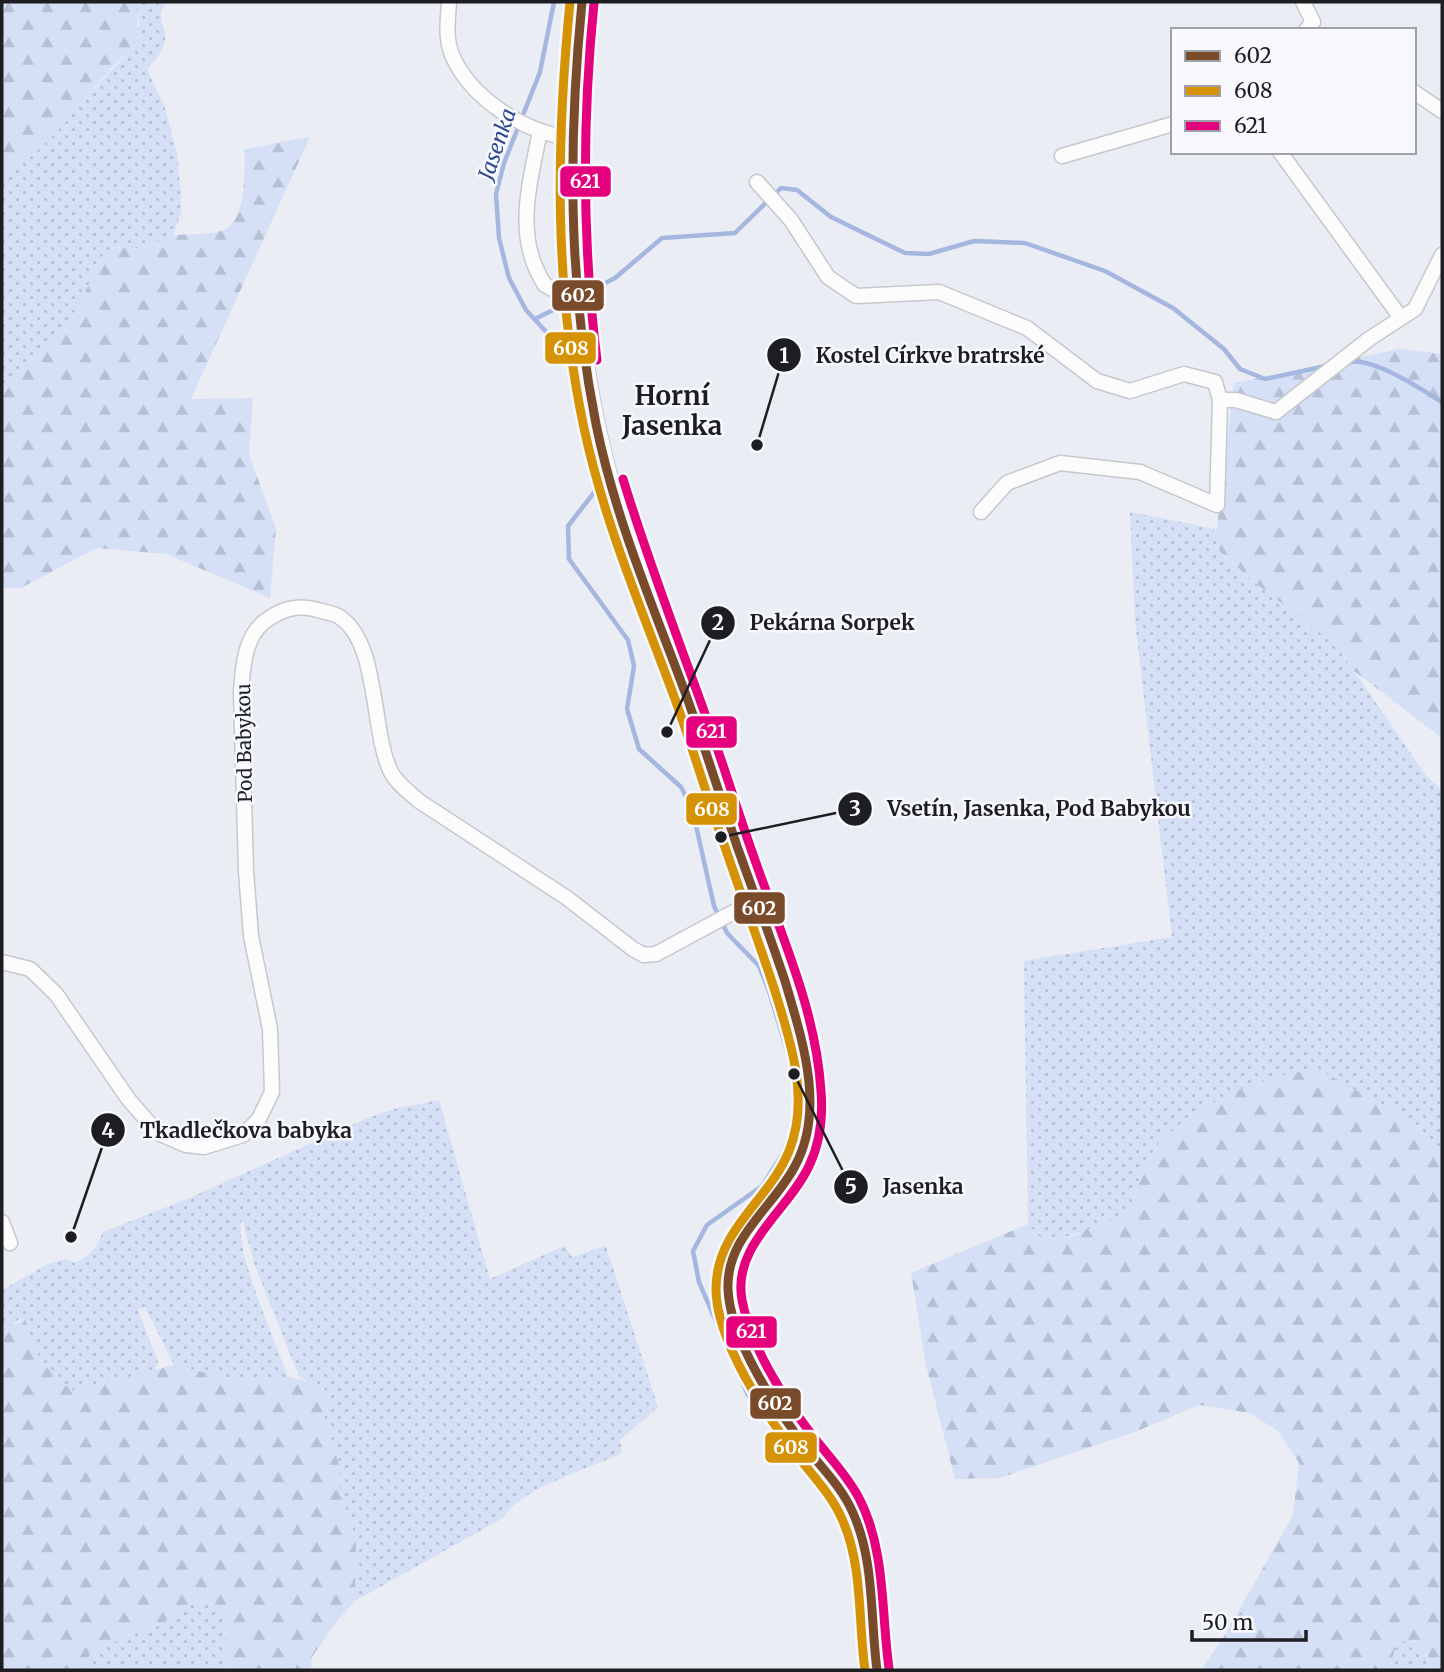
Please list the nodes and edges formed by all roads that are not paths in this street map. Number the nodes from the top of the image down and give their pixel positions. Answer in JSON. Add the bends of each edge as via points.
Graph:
{"nodes":[{"id":1,"x":449,"y":2,"type":"edge"},
{"id":2,"x":582,"y":2,"type":"edge"},
{"id":3,"x":1303,"y":2,"type":"edge"},
{"id":4,"x":1314,"y":27,"type":"edge"},
{"id":5,"x":1416,"y":93,"type":"edge"},
{"id":6,"x":1442,"y":111,"type":"edge"},
{"id":7,"x":1171,"y":125,"type":"edge"},
{"id":8,"x":540,"y":131,"type":"junction"},
{"id":9,"x":571,"y":138,"type":"junction"},
{"id":10,"x":1281,"y":154,"type":"edge"},
{"id":11,"x":1062,"y":156,"type":"dead end"},
{"id":12,"x":757,"y":182,"type":"dead end"},
{"id":13,"x":1442,"y":255,"type":"edge"},
{"id":14,"x":576,"y":296,"type":"junction"},
{"id":15,"x":1401,"y":318,"type":"junction"},
{"id":16,"x":1220,"y":400,"type":"junction"},
{"id":17,"x":981,"y":512,"type":"dead end"},
{"id":18,"x":757,"y":900,"type":"junction"},
{"id":19,"x":2,"y":962,"type":"edge"},
{"id":20,"x":2,"y":1222,"type":"edge"},
{"id":21,"x":10,"y":1243,"type":"dead end"},
{"id":22,"x":876,"y":1670,"type":"edge"}],
"edges":[{"from":1,"to":8,"type":"street","via":[[447,32],[464,75],[490,104]]},
{"from":2,"to":9,"type":"street"},
{"from":3,"to":4,"type":"street"},
{"from":5,"to":6,"type":"street"},
{"from":7,"to":11,"type":"street"},
{"from":8,"to":9,"type":"street"},
{"from":8,"to":14,"type":"street","via":[[525,213],[527,237],[545,285]]},
{"from":9,"to":14,"type":"street"},
{"from":10,"to":15,"type":"street"},
{"from":12,"to":16,"type":"street","via":[[791,220],[828,277],[856,296],[939,292],[1027,328],[1097,382],[1130,391],[1184,374],[1214,382]]},
{"from":13,"to":15,"type":"street","via":[[1415,309]]},
{"from":14,"to":18,"type":"street","via":[[590,396],[611,483]]},
{"from":15,"to":16,"type":"street","via":[[1276,412]]},
{"from":16,"to":17,"type":"street","via":[[1217,505],[1140,472],[1060,463],[1007,483]]},
{"from":18,"to":19,"type":"street","name":"Pod Babykou","via":[[656,954],[639,952],[567,898],[419,801],[390,772],[364,649],[338,616],[303,606],[288,608],[259,626],[244,662],[241,691],[251,936],[270,1029],[272,1092],[259,1119],[243,1135],[204,1147],[158,1133],[129,1100],[55,993],[30,969]]},
{"from":18,"to":22,"type":"street","via":[[798,1027],[807,1067],[810,1118],[794,1169],[735,1254],[728,1273],[730,1303],[769,1394],[834,1483],[857,1523],[868,1565]]},
{"from":20,"to":21,"type":"street"}]}
